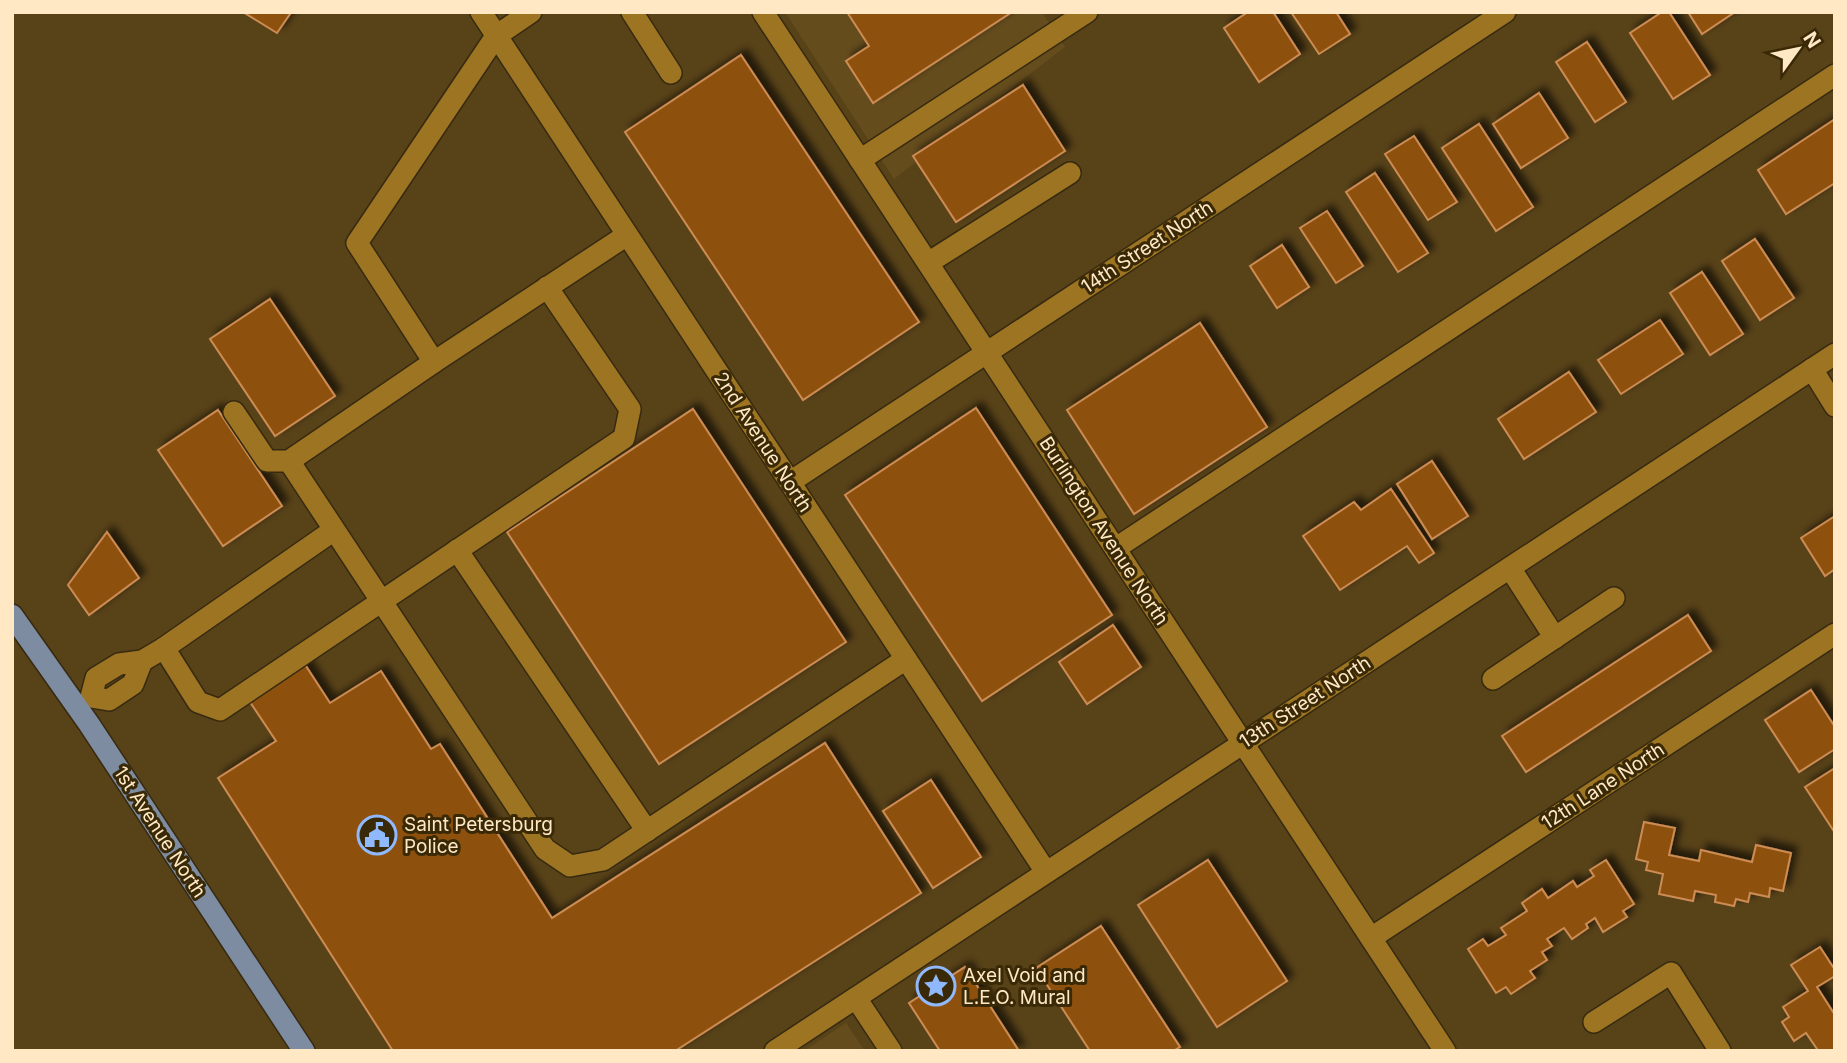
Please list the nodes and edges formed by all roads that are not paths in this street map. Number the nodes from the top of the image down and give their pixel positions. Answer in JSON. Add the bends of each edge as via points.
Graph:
{"nodes":[{"id":1,"x":481,"y":12,"type":"edge"},
{"id":2,"x":531,"y":12,"type":"edge"},
{"id":3,"x":632,"y":12,"type":"edge"},
{"id":4,"x":763,"y":12,"type":"edge"},
{"id":5,"x":1087,"y":12,"type":"edge"},
{"id":6,"x":1505,"y":12,"type":"edge"},
{"id":7,"x":496,"y":36,"type":"junction"},
{"id":8,"x":671,"y":73,"type":"dead end"},
{"id":9,"x":1835,"y":75,"type":"edge"},
{"id":10,"x":860,"y":160,"type":"junction"},
{"id":11,"x":1070,"y":173,"type":"dead end"},
{"id":12,"x":627,"y":235,"type":"junction"},
{"id":13,"x":928,"y":263,"type":"junction"},
{"id":14,"x":547,"y":287,"type":"junction"},
{"id":15,"x":987,"y":352,"type":"junction"},
{"id":16,"x":1835,"y":354,"type":"edge"},
{"id":17,"x":435,"y":362,"type":"junction"},
{"id":18,"x":1812,"y":369,"type":"junction"},
{"id":19,"x":1835,"y":406,"type":"edge"},
{"id":20,"x":234,"y":412,"type":"dead end"},
{"id":21,"x":289,"y":461,"type":"junction"},
{"id":22,"x":789,"y":482,"type":"junction"},
{"id":23,"x":334,"y":530,"type":"junction"},
{"id":24,"x":1116,"y":548,"type":"junction"},
{"id":25,"x":457,"y":550,"type":"junction"},
{"id":26,"x":1510,"y":568,"type":"junction"},
{"id":27,"x":1614,"y":598,"type":"dead end"},
{"id":28,"x":382,"y":602,"type":"junction"},
{"id":29,"x":12,"y":615,"type":"edge"},
{"id":30,"x":1835,"y":634,"type":"edge"},
{"id":31,"x":1555,"y":638,"type":"junction"},
{"id":32,"x":164,"y":648,"type":"junction"},
{"id":33,"x":906,"y":659,"type":"junction"},
{"id":34,"x":1493,"y":679,"type":"dead end"},
{"id":35,"x":84,"y":702,"type":"junction"},
{"id":36,"x":1243,"y":743,"type":"junction"},
{"id":37,"x":647,"y":831,"type":"junction"},
{"id":38,"x":1046,"y":872,"type":"junction"},
{"id":39,"x":1371,"y":938,"type":"junction"},
{"id":40,"x":856,"y":998,"type":"junction"},
{"id":41,"x":1594,"y":1022,"type":"dead end"},
{"id":42,"x":304,"y":1051,"type":"edge"},
{"id":43,"x":775,"y":1051,"type":"edge"},
{"id":44,"x":891,"y":1051,"type":"edge"},
{"id":45,"x":1445,"y":1051,"type":"edge"},
{"id":46,"x":1720,"y":1051,"type":"edge"}],
"edges":[{"from":1,"to":7,"type":"street","name":"2nd Avenue North"},
{"from":2,"to":7,"type":"street"},
{"from":3,"to":8,"type":"street"},
{"from":4,"to":10,"type":"street","name":"Burlington Avenue North"},
{"from":5,"to":10,"type":"street"},
{"from":6,"to":15,"type":"street","name":"14th Street North"},
{"from":7,"to":12,"type":"street","name":"2nd Avenue North"},
{"from":7,"to":17,"type":"street","via":[[357,243]]},
{"from":9,"to":24,"type":"street"},
{"from":10,"to":13,"type":"street","name":"Burlington Avenue North"},
{"from":11,"to":13,"type":"street"},
{"from":12,"to":14,"type":"street"},
{"from":12,"to":22,"type":"street","name":"2nd Avenue North"},
{"from":13,"to":15,"type":"street","name":"Burlington Avenue North"},
{"from":14,"to":17,"type":"street"},
{"from":14,"to":25,"type":"street","via":[[630,410],[624,438]]},
{"from":15,"to":22,"type":"street","name":"14th Street North"},
{"from":15,"to":24,"type":"street","name":"Burlington Avenue North"},
{"from":16,"to":18,"type":"street","name":"13th Street North"},
{"from":17,"to":21,"type":"street"},
{"from":18,"to":19,"type":"street"},
{"from":18,"to":26,"type":"street","name":"13th Street North"},
{"from":20,"to":21,"type":"street","via":[[267,461]]},
{"from":21,"to":23,"type":"street"},
{"from":22,"to":33,"type":"street","name":"2nd Avenue North"},
{"from":23,"to":28,"type":"street"},
{"from":23,"to":32,"type":"street"},
{"from":24,"to":36,"type":"street","name":"Burlington Avenue North"},
{"from":25,"to":28,"type":"street"},
{"from":25,"to":37,"type":"street"},
{"from":26,"to":31,"type":"street"},
{"from":26,"to":36,"type":"street","name":"13th Street North"},
{"from":27,"to":31,"type":"street"},
{"from":28,"to":32,"type":"street","via":[[220,710],[198,702]]},
{"from":28,"to":37,"type":"street","via":[[545,849],[570,866],[603,860]]},
{"from":29,"to":35,"type":"main road","name":"1st Avenue North"},
{"from":30,"to":39,"type":"street","name":"12th Lane North"},
{"from":31,"to":34,"type":"street"},
{"from":32,"to":35,"type":"street","via":[[142,661],[119,663],[96,678]]},
{"from":33,"to":37,"type":"street"},
{"from":33,"to":38,"type":"street","name":"2nd Avenue North"},
{"from":35,"to":42,"type":"main road","name":"1st Avenue North"},
{"from":36,"to":38,"type":"street","name":"13th Street North"},
{"from":36,"to":39,"type":"street","name":"Burlington Avenue North"},
{"from":38,"to":40,"type":"street","name":"13th Street North"},
{"from":39,"to":45,"type":"street","name":"Burlington Avenue North"},
{"from":40,"to":43,"type":"street","name":"13th Street North"},
{"from":40,"to":44,"type":"street"},
{"from":41,"to":46,"type":"street","via":[[1671,973]]}]}
